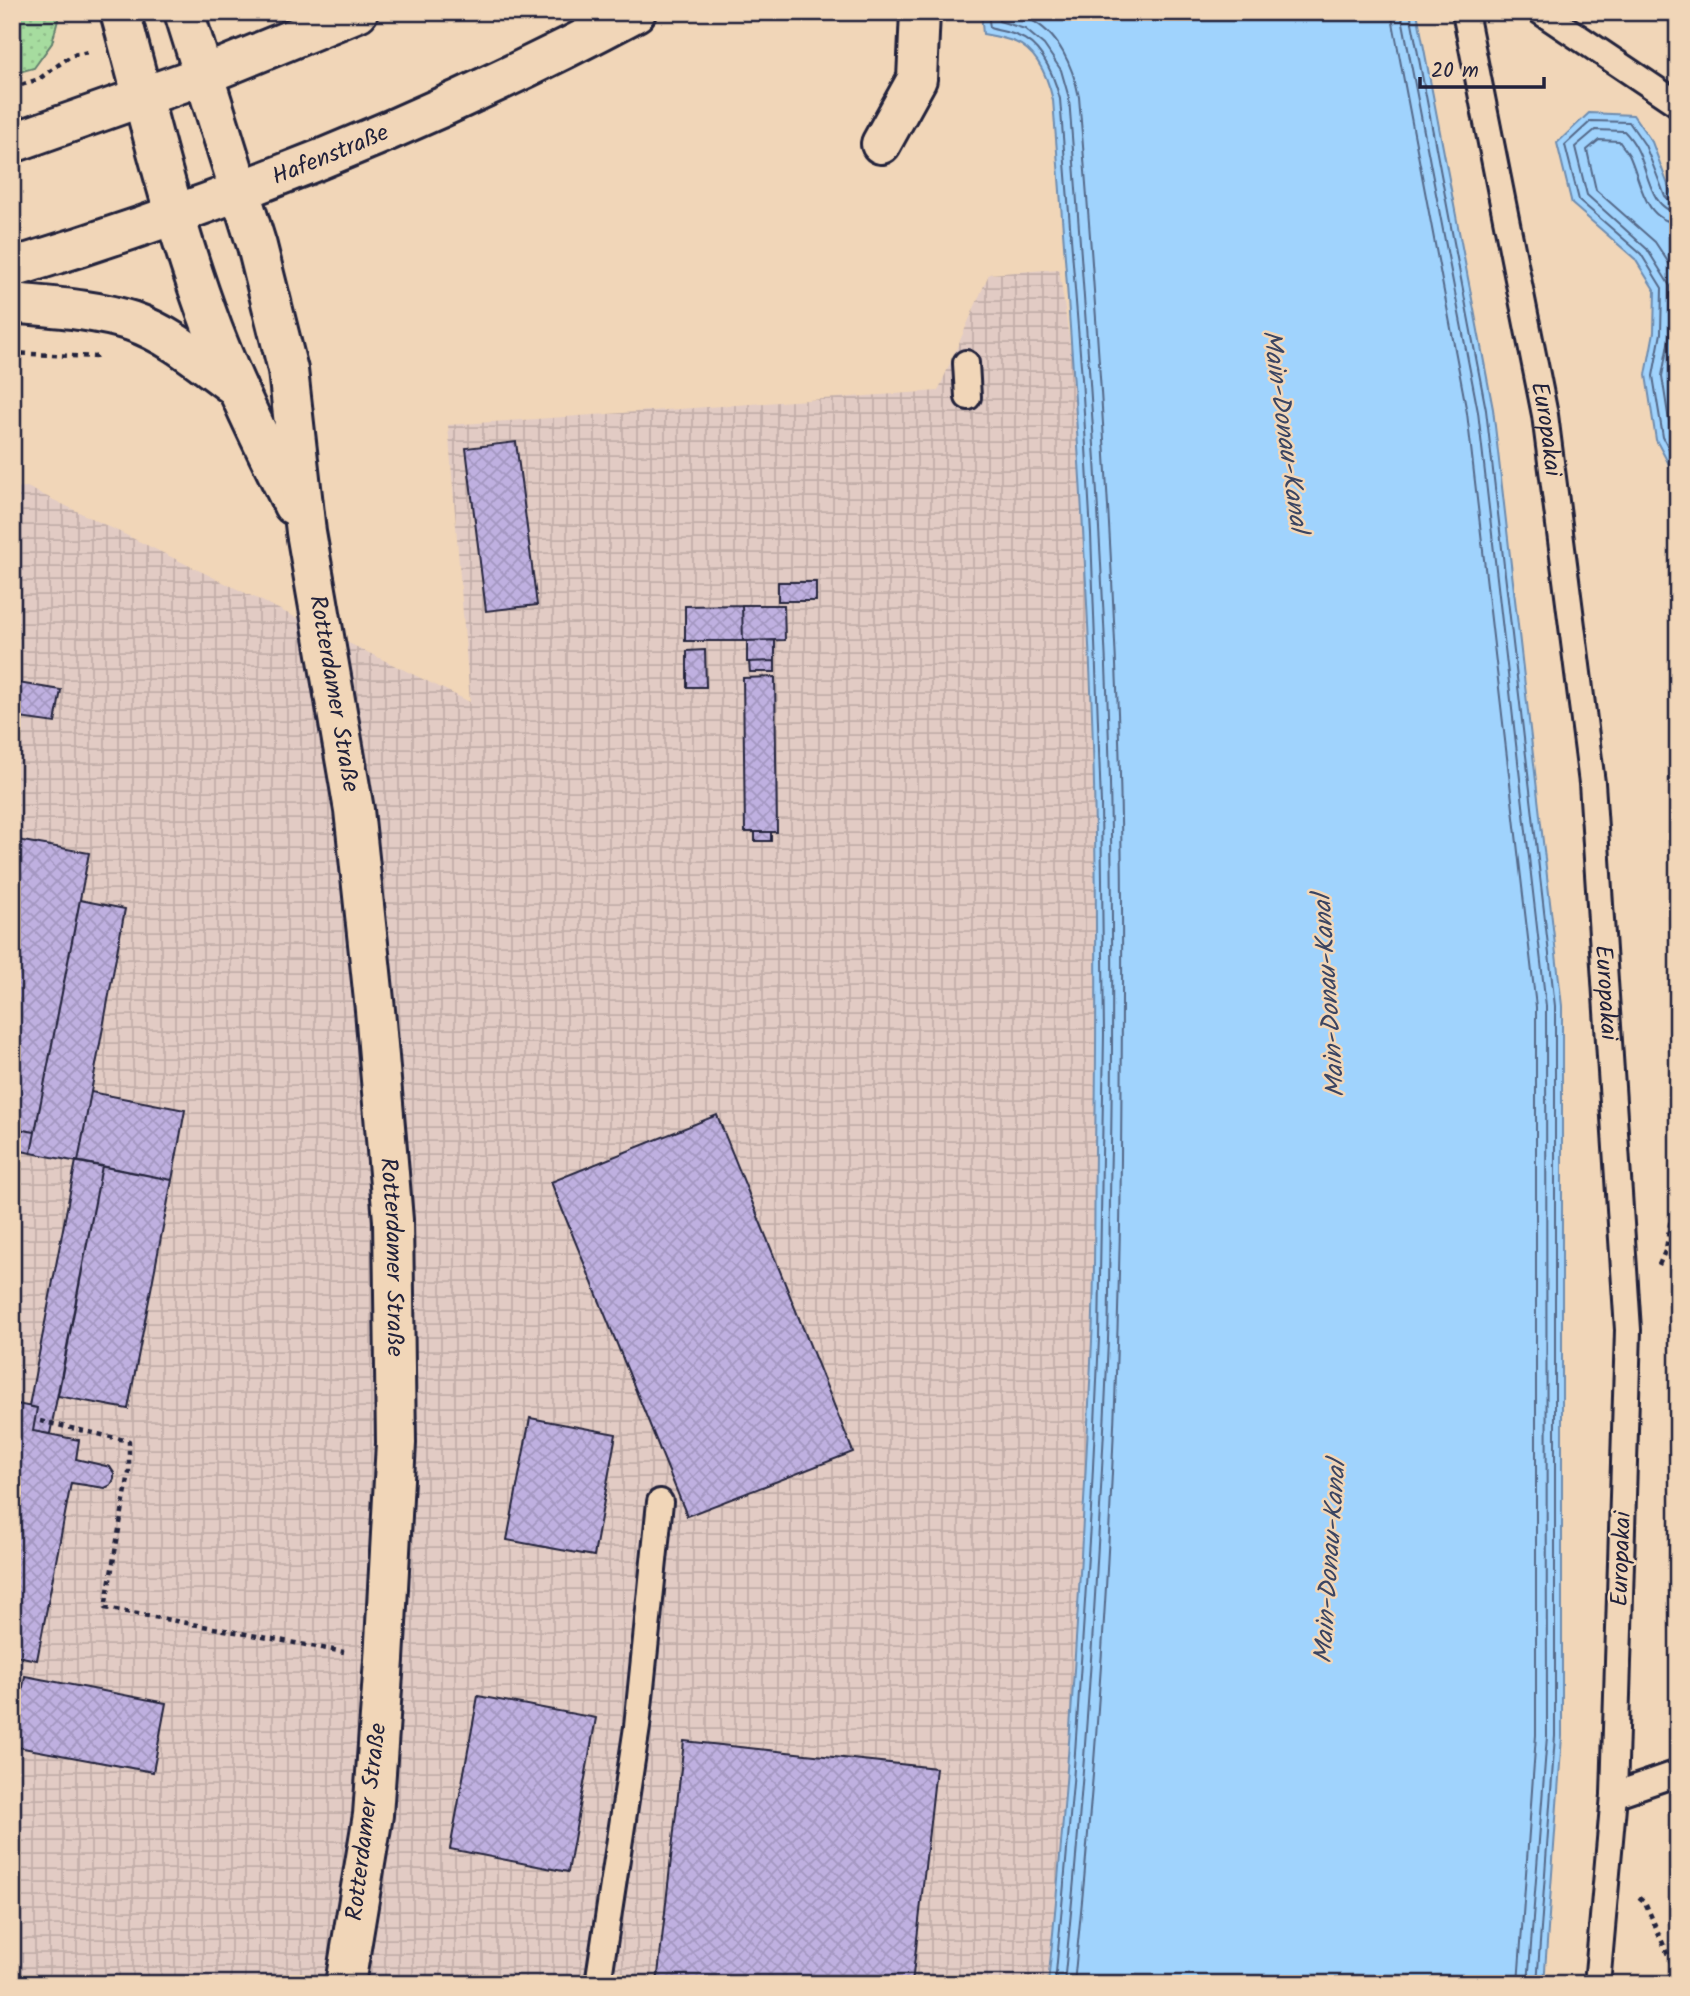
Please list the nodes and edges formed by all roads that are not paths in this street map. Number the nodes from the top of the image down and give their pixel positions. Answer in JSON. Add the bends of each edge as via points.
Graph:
{"nodes":[{"id":1,"x":120,"y":12,"type":"edge"},
{"id":2,"x":184,"y":12,"type":"edge"},
{"id":3,"x":358,"y":12,"type":"edge"},
{"id":4,"x":636,"y":12,"type":"edge"},
{"id":5,"x":920,"y":12,"type":"edge"},
{"id":6,"x":1465,"y":12,"type":"edge"},
{"id":7,"x":1541,"y":12,"type":"edge"},
{"id":8,"x":204,"y":75,"type":"junction"},
{"id":9,"x":141,"y":98,"type":"junction"},
{"id":10,"x":1678,"y":104,"type":"edge"},
{"id":11,"x":12,"y":143,"type":"edge"},
{"id":12,"x":881,"y":144,"type":"dead end"},
{"id":13,"x":241,"y":192,"type":"junction"},
{"id":14,"x":176,"y":216,"type":"junction"},
{"id":15,"x":12,"y":268,"type":"edge"},
{"id":16,"x":12,"y":303,"type":"edge"},
{"id":17,"x":966,"y":363,"type":"dead end"},
{"id":18,"x":237,"y":388,"type":"junction"},
{"id":19,"x":968,"y":397,"type":"dead end"},
{"id":20,"x":306,"y":533,"type":"junction"},
{"id":21,"x":660,"y":1502,"type":"dead end"},
{"id":22,"x":1678,"y":1773,"type":"edge"},
{"id":23,"x":1615,"y":1795,"type":"junction"},
{"id":24,"x":345,"y":1984,"type":"edge"},
{"id":25,"x":598,"y":1984,"type":"edge"},
{"id":26,"x":1597,"y":1984,"type":"edge"}],
"edges":[{"from":1,"to":9,"type":"street","name":"Rotterdamer Straße"},
{"from":2,"to":8,"type":"street","name":"Rotterdamer Straße"},
{"from":3,"to":8,"type":"street"},
{"from":4,"to":13,"type":"street","name":"Hafenstraße","via":[[417,120]]},
{"from":5,"to":12,"type":"street","via":[[917,79]]},
{"from":6,"to":23,"type":"lane","name":"Europakai","via":[[1545,415],[1592,783],[1629,1330]]},
{"from":7,"to":10,"type":"lane"},
{"from":8,"to":9,"type":"street"},
{"from":8,"to":13,"type":"street","name":"Rotterdamer Straße"},
{"from":9,"to":11,"type":"street"},
{"from":9,"to":14,"type":"street","name":"Rotterdamer Straße"},
{"from":13,"to":14,"type":"street","name":"Hafenstraße"},
{"from":13,"to":20,"type":"street","name":"Rotterdamer Straße","via":[[288,370]]},
{"from":14,"to":15,"type":"street","name":"Hafenstraße"},
{"from":14,"to":18,"type":"street","name":"Rotterdamer Straße"},
{"from":16,"to":18,"type":"street","via":[[130,321],[155,332]]},
{"from":17,"to":19,"type":"lane"},
{"from":18,"to":20,"type":"street","name":"Rotterdamer Straße"},
{"from":20,"to":24,"type":"street","name":"Rotterdamer Straße","via":[[354,810],[393,1220],[396,1443],[384,1660],[373,1815]]},
{"from":21,"to":25,"type":"lane","via":[[637,1727]]},
{"from":22,"to":23,"type":"lane"},
{"from":23,"to":26,"type":"lane","name":"Europakai"}]}
